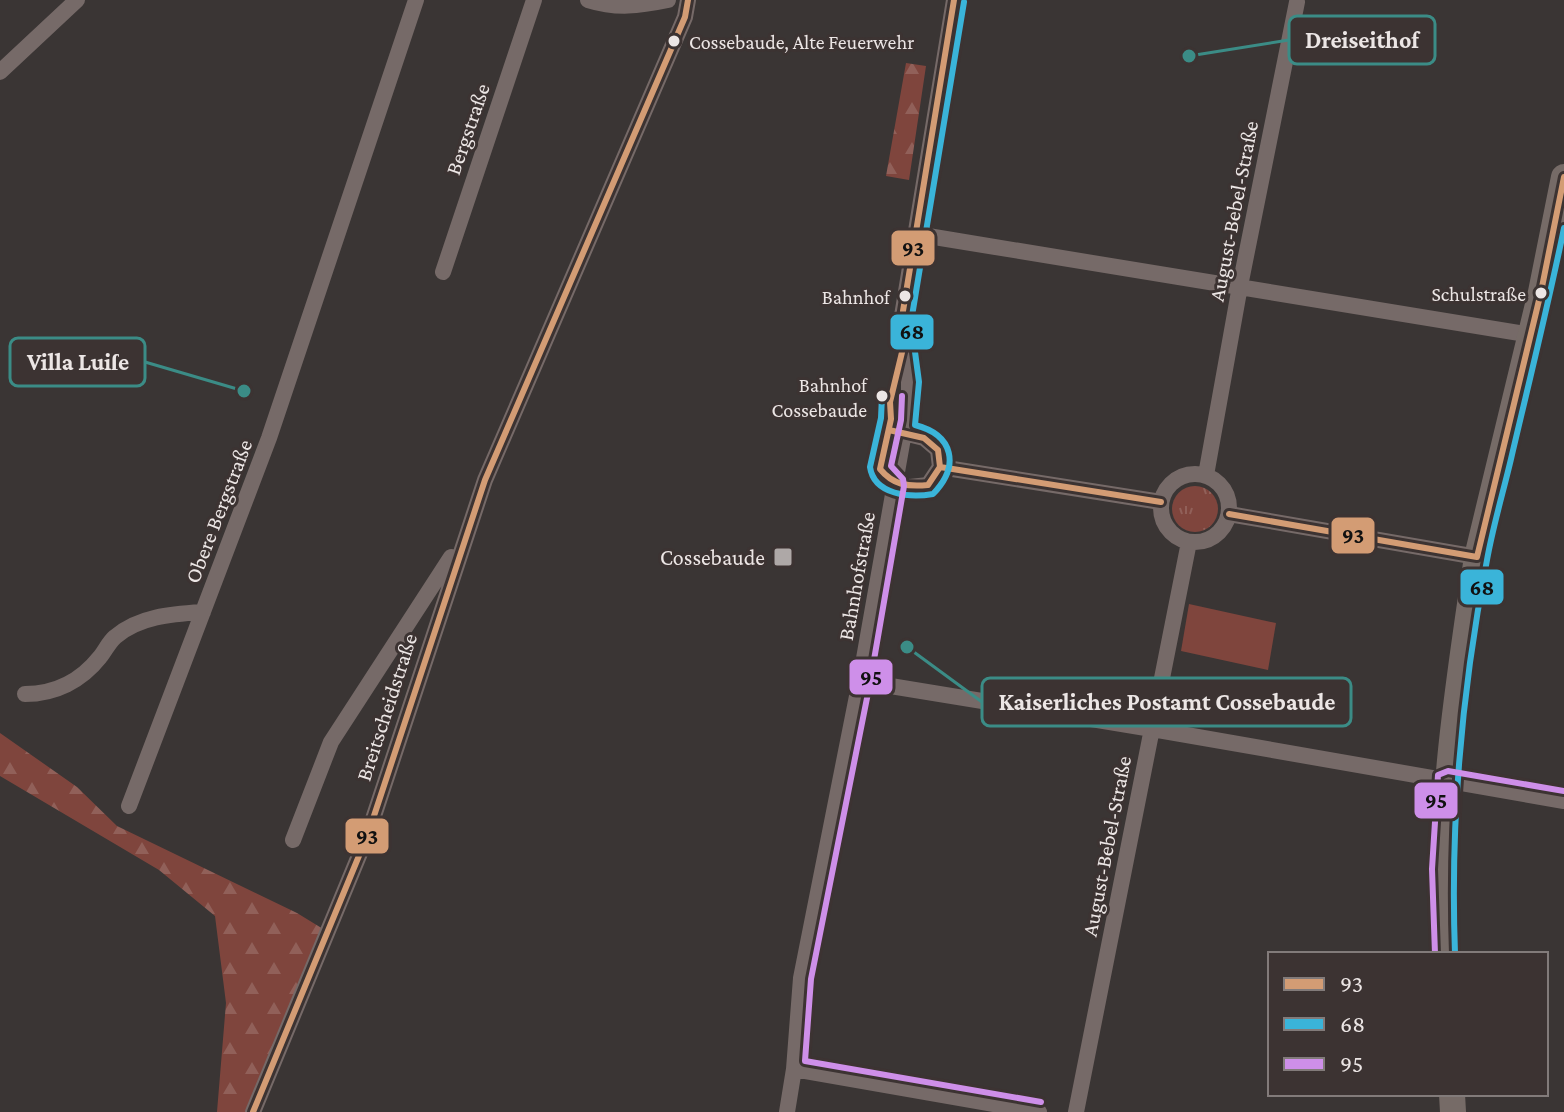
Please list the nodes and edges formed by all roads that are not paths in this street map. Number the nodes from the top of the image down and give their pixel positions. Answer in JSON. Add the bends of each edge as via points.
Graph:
{"nodes":[{"id":1,"x":77,"y":0,"type":"edge"},
{"id":2,"x":416,"y":0,"type":"edge"},
{"id":3,"x":534,"y":0,"type":"edge"},
{"id":4,"x":588,"y":0,"type":"edge"},
{"id":5,"x":668,"y":0,"type":"edge"},
{"id":6,"x":688,"y":0,"type":"edge"},
{"id":7,"x":954,"y":0,"type":"edge"},
{"id":8,"x":1297,"y":2,"type":"dead end"},
{"id":9,"x":0,"y":72,"type":"edge"},
{"id":10,"x":1564,"y":177,"type":"edge"},
{"id":11,"x":916,"y":234,"type":"junction"},
{"id":12,"x":443,"y":272,"type":"dead end"},
{"id":13,"x":1240,"y":286,"type":"junction"},
{"id":14,"x":1531,"y":335,"type":"junction"},
{"id":15,"x":904,"y":433,"type":"junction"},
{"id":16,"x":940,"y":467,"type":"junction"},
{"id":17,"x":1206,"y":475,"type":"junction"},
{"id":18,"x":894,"y":484,"type":"junction"},
{"id":19,"x":1161,"y":502,"type":"junction"},
{"id":20,"x":1229,"y":514,"type":"junction"},
{"id":21,"x":465,"y":535,"type":"junction"},
{"id":22,"x":1189,"y":542,"type":"junction"},
{"id":23,"x":1477,"y":557,"type":"junction"},
{"id":24,"x":203,"y":612,"type":"junction"},
{"id":25,"x":860,"y":681,"type":"junction"},
{"id":26,"x":25,"y":694,"type":"dead end"},
{"id":27,"x":1152,"y":729,"type":"junction"},
{"id":28,"x":1446,"y":781,"type":"junction"},
{"id":29,"x":1564,"y":801,"type":"edge"},
{"id":30,"x":129,"y":806,"type":"dead end"},
{"id":31,"x":293,"y":840,"type":"dead end"},
{"id":32,"x":1445,"y":952,"type":"edge"},
{"id":33,"x":794,"y":1069,"type":"junction"},
{"id":34,"x":253,"y":1112,"type":"edge"},
{"id":35,"x":787,"y":1112,"type":"edge"},
{"id":36,"x":1039,"y":1112,"type":"edge"},
{"id":37,"x":1076,"y":1112,"type":"edge"}],
"edges":[{"from":1,"to":9,"type":"street"},
{"from":2,"to":24,"type":"street","name":"Obere Bergstraße","via":[[269,438]]},
{"from":3,"to":12,"type":"street","name":"Bergstraße"},
{"from":4,"to":5,"type":"street","via":[[634,7]]},
{"from":6,"to":21,"type":"street","name":"Breitscheidstraße"},
{"from":7,"to":11,"type":"street","name":"Bahnhofstraße"},
{"from":8,"to":13,"type":"street","name":"August-Bebel-Straße"},
{"from":10,"to":14,"type":"main road"},
{"from":11,"to":13,"type":"street"},
{"from":11,"to":15,"type":"street","name":"Bahnhofstraße","via":[[901,322],[909,382]]},
{"from":13,"to":14,"type":"street"},
{"from":13,"to":17,"type":"street","name":"August-Bebel-Straße"},
{"from":14,"to":23,"type":"main road"},
{"from":15,"to":16,"type":"street","via":[[924,438],[938,450]]},
{"from":15,"to":18,"type":"street","name":"Bahnhofstraße"},
{"from":16,"to":18,"type":"street","via":[[928,485]]},
{"from":16,"to":19,"type":"street"},
{"from":17,"to":19,"type":"street","via":[[1178,479]]},
{"from":17,"to":20,"type":"street","via":[[1224,490]]},
{"from":18,"to":25,"type":"street","name":"Bahnhofstraße"},
{"from":19,"to":22,"type":"street","via":[[1167,528]]},
{"from":20,"to":22,"type":"street","via":[[1215,537]]},
{"from":20,"to":23,"type":"street"},
{"from":21,"to":31,"type":"street","name":"Breitscheidstraße","via":[[331,742]]},
{"from":21,"to":34,"type":"street","name":"Breitscheidstraße","via":[[368,834]]},
{"from":22,"to":27,"type":"street","name":"August-Bebel-Straße"},
{"from":23,"to":28,"type":"main road"},
{"from":24,"to":26,"type":"street","via":[[136,624],[114,637],[99,659],[59,690]]},
{"from":24,"to":30,"type":"street","name":"Obere Bergstraße"},
{"from":25,"to":27,"type":"street"},
{"from":25,"to":33,"type":"street","name":"Bahnhofstraße","via":[[801,978]]},
{"from":27,"to":28,"type":"street"},
{"from":27,"to":37,"type":"street","name":"August-Bebel-Straße"},
{"from":28,"to":29,"type":"street"},
{"from":28,"to":32,"type":"main road"},
{"from":33,"to":35,"type":"street","name":"Bahnhofstraße"},
{"from":33,"to":36,"type":"street"}]}
